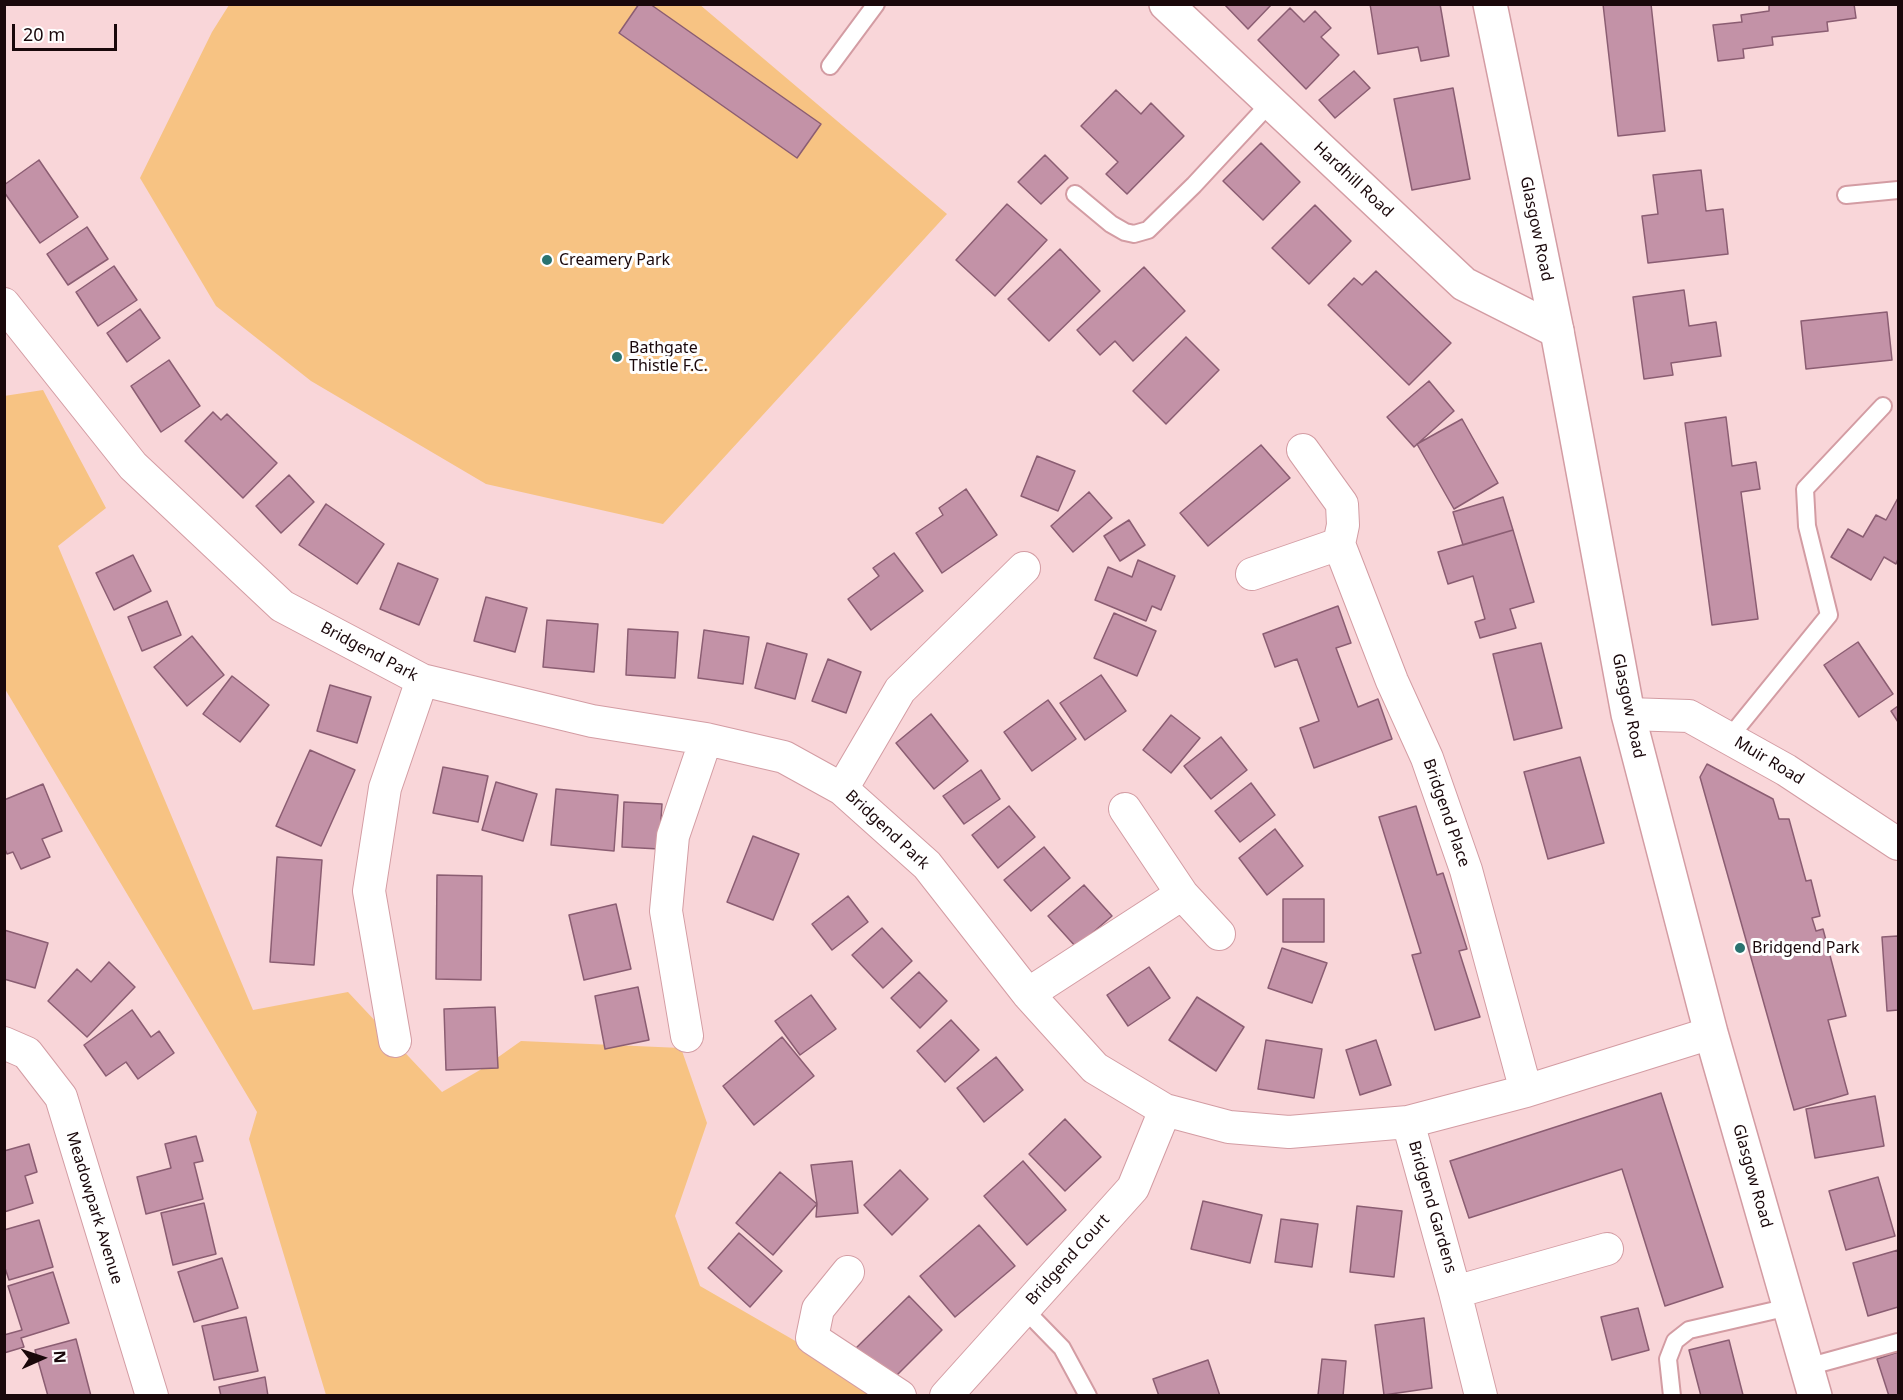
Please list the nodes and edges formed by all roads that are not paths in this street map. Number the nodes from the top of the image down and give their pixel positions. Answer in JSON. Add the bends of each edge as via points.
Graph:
{"nodes":[{"id":1,"x":876,"y":4,"type":"edge"},
{"id":2,"x":1166,"y":4,"type":"edge"},
{"id":3,"x":1490,"y":4,"type":"edge"},
{"id":4,"x":830,"y":66,"type":"dead end"},
{"id":5,"x":1270,"y":102,"type":"junction"},
{"id":6,"x":1899,"y":190,"type":"edge"},
{"id":7,"x":1075,"y":194,"type":"dead end"},
{"id":8,"x":1846,"y":195,"type":"dead end"},
{"id":9,"x":4,"y":304,"type":"edge"},
{"id":10,"x":1557,"y":331,"type":"junction"},
{"id":11,"x":1883,"y":406,"type":"dead end"},
{"id":12,"x":1303,"y":450,"type":"dead end"},
{"id":13,"x":1339,"y":544,"type":"junction"},
{"id":14,"x":1024,"y":568,"type":"dead end"},
{"id":15,"x":1252,"y":573,"type":"dead end"},
{"id":16,"x":422,"y":680,"type":"junction"},
{"id":17,"x":1628,"y":714,"type":"junction"},
{"id":18,"x":1729,"y":738,"type":"junction"},
{"id":19,"x":706,"y":739,"type":"junction"},
{"id":20,"x":842,"y":789,"type":"junction"},
{"id":21,"x":1125,"y":809,"type":"dead end"},
{"id":22,"x":1899,"y":844,"type":"edge"},
{"id":23,"x":1182,"y":894,"type":"junction"},
{"id":24,"x":1219,"y":934,"type":"dead end"},
{"id":25,"x":1029,"y":994,"type":"junction"},
{"id":26,"x":1711,"y":1033,"type":"junction"},
{"id":27,"x":687,"y":1036,"type":"dead end"},
{"id":28,"x":395,"y":1041,"type":"dead end"},
{"id":29,"x":4,"y":1043,"type":"edge"},
{"id":30,"x":1526,"y":1091,"type":"junction"},
{"id":31,"x":1165,"y":1110,"type":"junction"},
{"id":32,"x":1408,"y":1122,"type":"junction"},
{"id":33,"x":1607,"y":1249,"type":"dead end"},
{"id":34,"x":849,"y":1272,"type":"dead end"},
{"id":35,"x":1455,"y":1292,"type":"junction"},
{"id":36,"x":1789,"y":1307,"type":"junction"},
{"id":37,"x":1024,"y":1309,"type":"junction"},
{"id":38,"x":1899,"y":1342,"type":"edge"},
{"id":39,"x":1811,"y":1381,"type":"edge"},
{"id":40,"x":152,"y":1395,"type":"edge"},
{"id":41,"x":900,"y":1395,"type":"edge"},
{"id":42,"x":946,"y":1395,"type":"edge"},
{"id":43,"x":1088,"y":1395,"type":"edge"},
{"id":44,"x":1481,"y":1395,"type":"edge"},
{"id":45,"x":1672,"y":1395,"type":"edge"}],
"edges":[{"from":1,"to":4,"type":"lane"},
{"from":2,"to":5,"type":"main road","name":"Hardhill Road"},
{"from":3,"to":10,"type":"main road","name":"Glasgow Road"},
{"from":5,"to":7,"type":"lane","via":[[1148,230],[1125,232]]},
{"from":5,"to":10,"type":"main road","name":"Hardhill Road","via":[[1464,284]]},
{"from":6,"to":8,"type":"lane"},
{"from":9,"to":16,"type":"street","name":"Bridgend Park","via":[[133,466],[282,606]]},
{"from":10,"to":17,"type":"main road","name":"Glasgow Road"},
{"from":11,"to":18,"type":"lane","via":[[1805,489],[1807,526],[1829,615]]},
{"from":12,"to":13,"type":"street","name":"Bridgend Place","via":[[1342,504]]},
{"from":13,"to":15,"type":"street"},
{"from":13,"to":30,"type":"street","name":"Bridgend Place","via":[[1392,681],[1427,758],[1466,870]]},
{"from":14,"to":20,"type":"street","via":[[900,690]]},
{"from":16,"to":19,"type":"street","name":"Bridgend Park","via":[[592,721]]},
{"from":16,"to":28,"type":"street","via":[[385,788],[369,891]]},
{"from":17,"to":18,"type":"street","name":"Muir Road","via":[[1689,716]]},
{"from":17,"to":26,"type":"main road","name":"Glasgow Road"},
{"from":18,"to":22,"type":"street","name":"Muir Road","via":[[1786,770]]},
{"from":19,"to":20,"type":"street","name":"Bridgend Park","via":[[784,757]]},
{"from":19,"to":27,"type":"street","via":[[673,836],[666,910]]},
{"from":20,"to":25,"type":"street","name":"Bridgend Park","via":[[927,865]]},
{"from":21,"to":23,"type":"street"},
{"from":23,"to":24,"type":"street"},
{"from":23,"to":25,"type":"street"},
{"from":25,"to":31,"type":"street","name":"Bridgend Park","via":[[1095,1068]]},
{"from":26,"to":30,"type":"street","name":"Bridgend Park"},
{"from":26,"to":36,"type":"main road","name":"Glasgow Road"},
{"from":29,"to":40,"type":"street","name":"Meadowpark Avenue","via":[[27,1053],[61,1097]]},
{"from":30,"to":32,"type":"street","name":"Bridgend Park"},
{"from":31,"to":32,"type":"street","name":"Bridgend Park","via":[[1229,1127],[1289,1132]]},
{"from":31,"to":37,"type":"street","name":"Bridgend Court","via":[[1133,1188]]},
{"from":32,"to":35,"type":"street","name":"Bridgend Gardens"},
{"from":33,"to":35,"type":"street","name":"Bridgend Gardens"},
{"from":34,"to":41,"type":"street","via":[[818,1309],[812,1338]]},
{"from":35,"to":44,"type":"street","name":"Bridgend Gardens"},
{"from":36,"to":39,"type":"main road","name":"Glasgow Road"},
{"from":36,"to":45,"type":"lane","via":[[1689,1330],[1675,1341],[1668,1359]]},
{"from":37,"to":42,"type":"street","name":"Bridgend Court"},
{"from":37,"to":43,"type":"lane","via":[[1062,1348]]},
{"from":38,"to":39,"type":"lane"}]}
